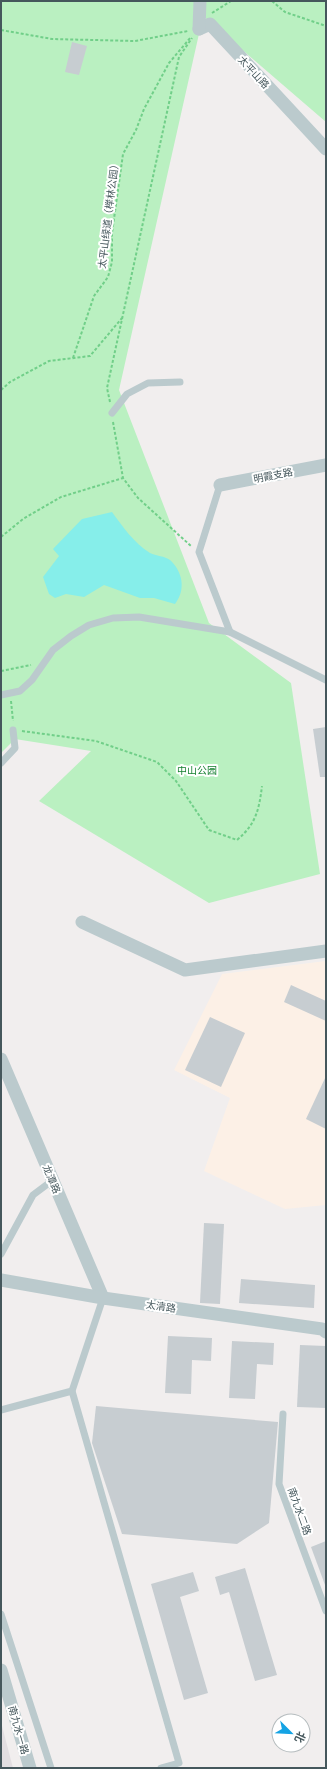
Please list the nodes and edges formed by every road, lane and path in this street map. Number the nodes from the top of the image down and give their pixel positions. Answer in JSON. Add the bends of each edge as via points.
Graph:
{"nodes":[{"id":1,"x":200,"y":1,"type":"edge"},
{"id":2,"x":272,"y":1,"type":"edge"},
{"id":3,"x":326,"y":26,"type":"edge"},
{"id":4,"x":198,"y":28,"type":"junction"},
{"id":5,"x":1,"y":30,"type":"edge"},
{"id":6,"x":326,"y":150,"type":"edge"},
{"id":7,"x":123,"y":317,"type":"junction"},
{"id":8,"x":73,"y":358,"type":"junction"},
{"id":9,"x":180,"y":382,"type":"dead end"},
{"id":10,"x":1,"y":390,"type":"edge"},
{"id":11,"x":112,"y":413,"type":"junction"},
{"id":12,"x":326,"y":465,"type":"edge"},
{"id":13,"x":123,"y":478,"type":"junction"},
{"id":14,"x":220,"y":485,"type":"joint"},
{"id":15,"x":1,"y":537,"type":"edge"},
{"id":16,"x":199,"y":552,"type":"junction"},
{"id":17,"x":230,"y":632,"type":"junction"},
{"id":18,"x":44,"y":663,"type":"junction"},
{"id":19,"x":1,"y":671,"type":"edge"},
{"id":20,"x":326,"y":680,"type":"edge"},
{"id":21,"x":10,"y":694,"type":"junction"},
{"id":22,"x":1,"y":695,"type":"edge"},
{"id":23,"x":14,"y":730,"type":"junction"},
{"id":24,"x":1,"y":762,"type":"edge"},
{"id":25,"x":262,"y":786,"type":"dead end"},
{"id":26,"x":82,"y":922,"type":"dead end"},
{"id":27,"x":326,"y":951,"type":"edge"},
{"id":28,"x":1,"y":1059,"type":"edge"},
{"id":29,"x":53,"y":1180,"type":"junction"},
{"id":30,"x":1,"y":1254,"type":"edge"},
{"id":31,"x":1,"y":1280,"type":"edge"},
{"id":32,"x":103,"y":1298,"type":"junction"},
{"id":33,"x":325,"y":1330,"type":"edge"},
{"id":34,"x":72,"y":1391,"type":"junction"},
{"id":35,"x":1,"y":1410,"type":"edge"},
{"id":36,"x":283,"y":1414,"type":"dead end"},
{"id":37,"x":326,"y":1611,"type":"edge"},
{"id":38,"x":1,"y":1614,"type":"edge"},
{"id":39,"x":1,"y":1670,"type":"edge"},
{"id":40,"x":30,"y":1768,"type":"edge"},
{"id":41,"x":51,"y":1768,"type":"edge"},
{"id":42,"x":161,"y":1768,"type":"edge"}],
"edges":[{"from":1,"to":4,"type":"street"},
{"from":2,"to":3,"type":"path","via":[[285,12]]},
{"from":4,"to":5,"type":"path","via":[[135,41],[52,39]]},
{"from":4,"to":6,"type":"street","name":"太平山路","via":[[210,24]]},
{"from":4,"to":7,"type":"path","via":[[179,57]]},
{"from":4,"to":8,"type":"path","name":"太平山绿道（榉林公园）","via":[[170,63],[123,154],[112,233],[112,262],[108,277],[94,296]]},
{"from":7,"to":8,"type":"path","via":[[90,356]]},
{"from":7,"to":11,"type":"path","via":[[107,388]]},
{"from":8,"to":10,"type":"path","via":[[49,361],[10,382]]},
{"from":9,"to":11,"type":"lane","via":[[148,383],[127,394]]},
{"from":11,"to":13,"type":"path"},
{"from":12,"to":14,"type":"street","name":"明霞支路"},
{"from":13,"to":15,"type":"path","via":[[61,497],[23,519]]},
{"from":13,"to":16,"type":"path","via":[[138,498]]},
{"from":14,"to":16,"type":"lane"},
{"from":16,"to":17,"type":"lane"},
{"from":17,"to":18,"type":"lane","via":[[139,618],[113,618],[89,625],[71,636],[53,650]]},
{"from":17,"to":20,"type":"lane"},
{"from":18,"to":19,"type":"path"},
{"from":18,"to":21,"type":"lane","via":[[20,691]]},
{"from":21,"to":22,"type":"lane"},
{"from":21,"to":23,"type":"path"},
{"from":23,"to":24,"type":"lane","via":[[15,748]]},
{"from":23,"to":25,"type":"path","via":[[96,741],[157,762],[176,781],[209,830],[236,840],[247,832],[258,812]]},
{"from":26,"to":27,"type":"street","via":[[185,970]]},
{"from":28,"to":29,"type":"street","name":"龙潭路"},
{"from":29,"to":30,"type":"lane","via":[[33,1195]]},
{"from":29,"to":32,"type":"street","name":"龙潭路"},
{"from":31,"to":32,"type":"street","name":"太清路"},
{"from":32,"to":33,"type":"street","name":"太清路"},
{"from":32,"to":34,"type":"lane"},
{"from":34,"to":35,"type":"lane"},
{"from":34,"to":42,"type":"lane","via":[[179,1763]]},
{"from":36,"to":37,"type":"lane","name":"南九水二路","via":[[279,1484]]},
{"from":38,"to":41,"type":"lane"},
{"from":39,"to":40,"type":"street","name":"南九水一路"}]}
